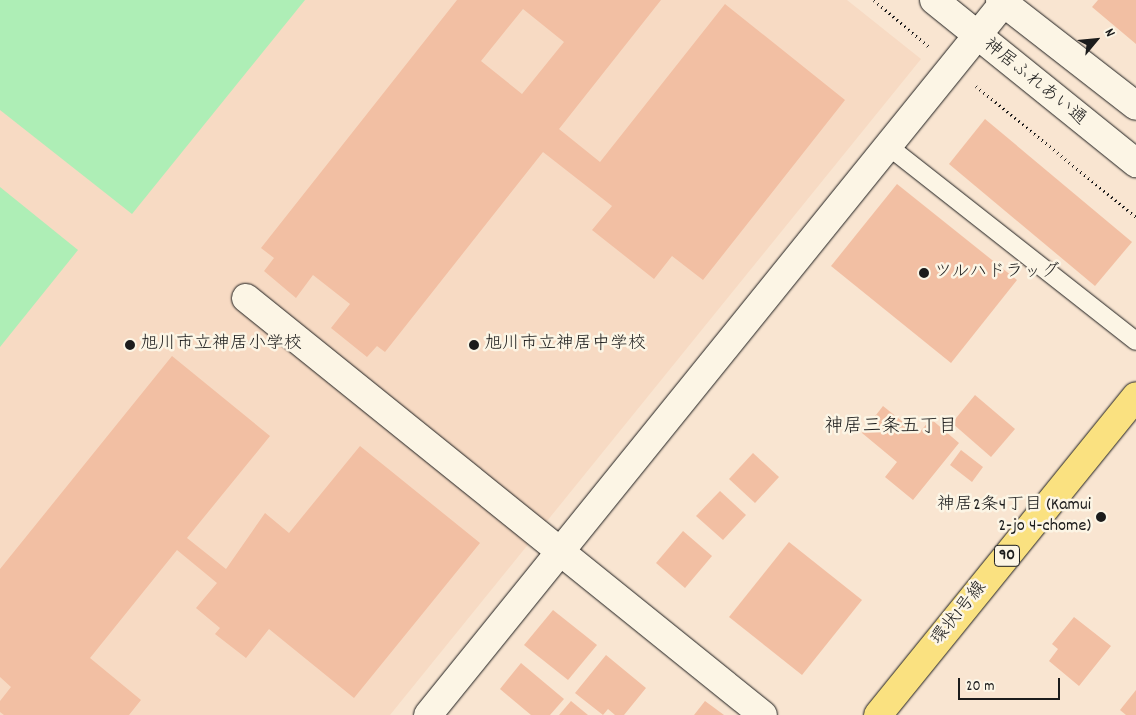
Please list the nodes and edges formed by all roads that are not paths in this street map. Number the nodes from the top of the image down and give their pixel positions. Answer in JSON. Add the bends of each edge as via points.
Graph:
{"nodes":[{"id":1,"x":934,"y":0,"type":"edge"},
{"id":2,"x":1003,"y":1,"type":"edge"},
{"id":3,"x":976,"y":37,"type":"junction"},
{"id":4,"x":1136,"y":106,"type":"edge"},
{"id":5,"x":888,"y":146,"type":"junction"},
{"id":6,"x":1136,"y":163,"type":"edge"},
{"id":7,"x":246,"y":298,"type":"dead end"},
{"id":8,"x":1136,"y":341,"type":"edge"},
{"id":9,"x":1136,"y":396,"type":"edge"},
{"id":10,"x":559,"y":552,"type":"junction"},
{"id":11,"x":428,"y":715,"type":"edge"},
{"id":12,"x":763,"y":715,"type":"edge"},
{"id":13,"x":878,"y":715,"type":"edge"}],
"edges":[{"from":1,"to":3,"type":"street","name":"神居ふれあい通"},
{"from":2,"to":3,"type":"street"},
{"from":2,"to":4,"type":"street"},
{"from":3,"to":5,"type":"street"},
{"from":3,"to":6,"type":"street","name":"神居ふれあい通"},
{"from":5,"to":8,"type":"lane"},
{"from":5,"to":10,"type":"street"},
{"from":7,"to":10,"type":"street"},
{"from":9,"to":13,"type":"main road","name":"環状1号線","number":"90"},
{"from":10,"to":11,"type":"street"},
{"from":10,"to":12,"type":"street"}]}
